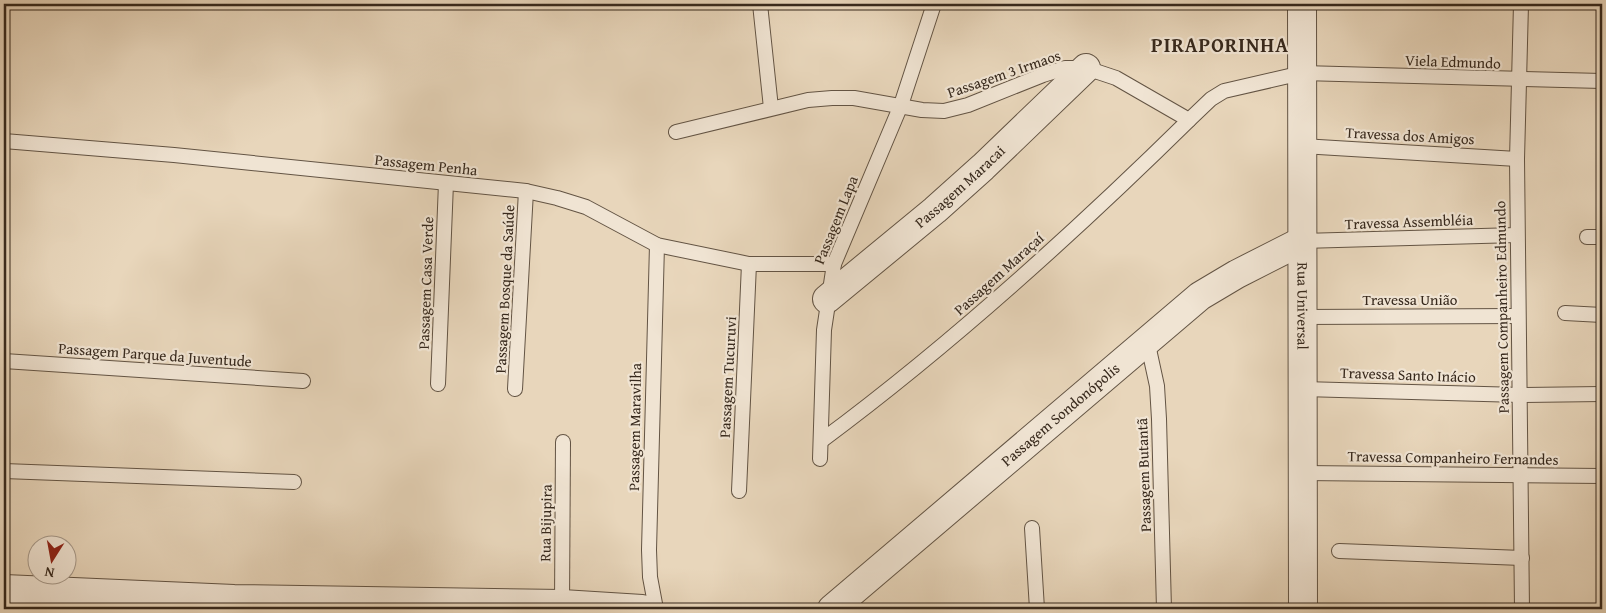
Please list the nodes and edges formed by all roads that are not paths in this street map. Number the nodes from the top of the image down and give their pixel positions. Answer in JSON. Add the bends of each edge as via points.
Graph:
{"nodes":[{"id":1,"x":760,"y":4,"type":"edge"},
{"id":2,"x":934,"y":4,"type":"edge"},
{"id":3,"x":1302,"y":4,"type":"edge"},
{"id":4,"x":1521,"y":4,"type":"edge"},
{"id":5,"x":1086,"y":68,"type":"junction"},
{"id":6,"x":1302,"y":73,"type":"junction"},
{"id":7,"x":1519,"y":80,"type":"junction"},
{"id":8,"x":1602,"y":81,"type":"edge"},
{"id":9,"x":901,"y":105,"type":"junction"},
{"id":10,"x":771,"y":108,"type":"junction"},
{"id":11,"x":1189,"y":120,"type":"junction"},
{"id":12,"x":676,"y":132,"type":"dead end"},
{"id":13,"x":4,"y":141,"type":"edge"},
{"id":14,"x":1302,"y":146,"type":"junction"},
{"id":15,"x":1517,"y":159,"type":"junction"},
{"id":16,"x":446,"y":183,"type":"junction"},
{"id":17,"x":526,"y":191,"type":"junction"},
{"id":18,"x":1517,"y":235,"type":"junction"},
{"id":19,"x":1587,"y":237,"type":"dead end"},
{"id":20,"x":1602,"y":237,"type":"edge"},
{"id":21,"x":1302,"y":241,"type":"junction"},
{"id":22,"x":657,"y":245,"type":"junction"},
{"id":23,"x":749,"y":264,"type":"junction"},
{"id":24,"x":834,"y":264,"type":"junction"},
{"id":25,"x":827,"y":299,"type":"junction"},
{"id":26,"x":1565,"y":313,"type":"dead end"},
{"id":27,"x":1602,"y":315,"type":"edge"},
{"id":28,"x":1518,"y":316,"type":"junction"},
{"id":29,"x":1302,"y":317,"type":"junction"},
{"id":30,"x":1147,"y":340,"type":"junction"},
{"id":31,"x":4,"y":360,"type":"edge"},
{"id":32,"x":303,"y":382,"type":"dead end"},
{"id":33,"x":438,"y":384,"type":"dead end"},
{"id":34,"x":515,"y":389,"type":"dead end"},
{"id":35,"x":1303,"y":389,"type":"junction"},
{"id":36,"x":1602,"y":394,"type":"edge"},
{"id":37,"x":1520,"y":395,"type":"junction"},
{"id":38,"x":821,"y":441,"type":"junction"},
{"id":39,"x":563,"y":442,"type":"dead end"},
{"id":40,"x":820,"y":459,"type":"dead end"},
{"id":41,"x":4,"y":471,"type":"edge"},
{"id":42,"x":1303,"y":473,"type":"junction"},
{"id":43,"x":1521,"y":475,"type":"junction"},
{"id":44,"x":1602,"y":476,"type":"edge"},
{"id":45,"x":294,"y":482,"type":"dead end"},
{"id":46,"x":738,"y":491,"type":"dead end"},
{"id":47,"x":1032,"y":528,"type":"dead end"},
{"id":48,"x":1339,"y":551,"type":"dead end"},
{"id":49,"x":1522,"y":558,"type":"junction"},
{"id":50,"x":4,"y":589,"type":"edge"},
{"id":51,"x":490,"y":606,"type":"edge"},
{"id":52,"x":570,"y":606,"type":"edge"},
{"id":53,"x":642,"y":609,"type":"edge"},
{"id":54,"x":656,"y":609,"type":"edge"},
{"id":55,"x":832,"y":609,"type":"edge"},
{"id":56,"x":1037,"y":609,"type":"edge"},
{"id":57,"x":1164,"y":609,"type":"edge"},
{"id":58,"x":1303,"y":609,"type":"edge"},
{"id":59,"x":1522,"y":609,"type":"edge"}],
"edges":[{"from":1,"to":10,"type":"lane"},
{"from":2,"to":9,"type":"lane","name":"Passagem Lapa"},
{"from":3,"to":6,"type":"street","name":"Rua Universal"},
{"from":4,"to":7,"type":"lane","name":"Passagem Companheiro Edmundo"},
{"from":5,"to":9,"type":"lane","name":"Passagem 3 Irmaos","via":[[1065,68],[968,106],[944,111]]},
{"from":5,"to":11,"type":"lane","name":"Passagem 3 Irmaos","via":[[1116,78]]},
{"from":5,"to":25,"type":"street","name":"Passagem Maracai","via":[[983,167]]},
{"from":6,"to":7,"type":"lane","name":"Viela Edmundo"},
{"from":6,"to":11,"type":"lane","via":[[1224,91]]},
{"from":6,"to":14,"type":"street","name":"Rua Universal"},
{"from":7,"to":8,"type":"lane","name":"Viela Edmundo"},
{"from":7,"to":15,"type":"lane","name":"Passagem Companheiro Edmundo"},
{"from":9,"to":10,"type":"lane","name":"Passagem 3 Irmaos","via":[[832,98]]},
{"from":9,"to":24,"type":"lane","name":"Passagem Lapa"},
{"from":10,"to":12,"type":"lane","name":"Passagem 3 Irmaos"},
{"from":11,"to":38,"type":"lane","name":"Passagem Maraçaí","via":[[976,318]]},
{"from":13,"to":16,"type":"lane","name":"Passagem Penha"},
{"from":14,"to":15,"type":"lane","name":"Travessa dos Amigos"},
{"from":14,"to":21,"type":"street","name":"Rua Universal"},
{"from":15,"to":18,"type":"lane","name":"Passagem Companheiro Edmundo"},
{"from":16,"to":17,"type":"lane","name":"Passagem Penha"},
{"from":16,"to":33,"type":"lane","name":"Passagem Casa Verde"},
{"from":17,"to":22,"type":"lane","name":"Passagem Penha","via":[[586,207]]},
{"from":17,"to":34,"type":"lane","name":"Passagem Bosque da Saúde"},
{"from":18,"to":21,"type":"lane","name":"Travessa Assembléia"},
{"from":18,"to":28,"type":"lane","name":"Passagem Companheiro Edmundo"},
{"from":19,"to":20,"type":"lane"},
{"from":21,"to":29,"type":"street","name":"Rua Universal"},
{"from":21,"to":30,"type":"street","name":"Passagem Sondonópolis","via":[[1200,296]]},
{"from":22,"to":23,"type":"lane","name":"Passagem Penha"},
{"from":22,"to":54,"type":"lane","name":"Passagem Maravilha","via":[[649,550]]},
{"from":23,"to":24,"type":"lane","name":"Passagem Penha"},
{"from":23,"to":46,"type":"lane","name":"Passagem Tucuruvi"},
{"from":24,"to":25,"type":"lane","name":"Passagem Lapa"},
{"from":25,"to":38,"type":"lane","name":"Passagem Lapa"},
{"from":26,"to":27,"type":"lane"},
{"from":28,"to":29,"type":"lane","name":"Travessa União"},
{"from":28,"to":37,"type":"lane","name":"Passagem Companheiro Edmundo"},
{"from":29,"to":35,"type":"street","name":"Rua Universal"},
{"from":30,"to":55,"type":"street","name":"Passagem Sondonópolis"},
{"from":30,"to":57,"type":"lane","name":"Passagem Butantã","via":[[1160,419]]},
{"from":31,"to":32,"type":"lane","name":"Passagem Parque da Juventude"},
{"from":35,"to":37,"type":"lane","name":"Travessa Santo Inácio"},
{"from":35,"to":42,"type":"street","name":"Rua Universal"},
{"from":36,"to":37,"type":"lane","name":"Travessa Santo Inácio"},
{"from":37,"to":43,"type":"lane","name":"Passagem Companheiro Edmundo"},
{"from":38,"to":40,"type":"lane","name":"Passagem Lapa"},
{"from":39,"to":52,"type":"lane","name":"Rua Bijupira"},
{"from":41,"to":45,"type":"lane"},
{"from":42,"to":43,"type":"lane","name":"Travessa Companheiro Fernandes"},
{"from":42,"to":58,"type":"street","name":"Rua Universal"},
{"from":43,"to":44,"type":"lane","name":"Travessa Companheiro Fernandes"},
{"from":43,"to":49,"type":"lane","name":"Passagem Companheiro Edmundo"},
{"from":47,"to":56,"type":"lane"},
{"from":48,"to":49,"type":"lane"},
{"from":49,"to":59,"type":"lane","name":"Passagem Companheiro Edmundo"},
{"from":50,"to":51,"type":"street"},
{"from":51,"to":52,"type":"street"},
{"from":52,"to":53,"type":"street"}]}
